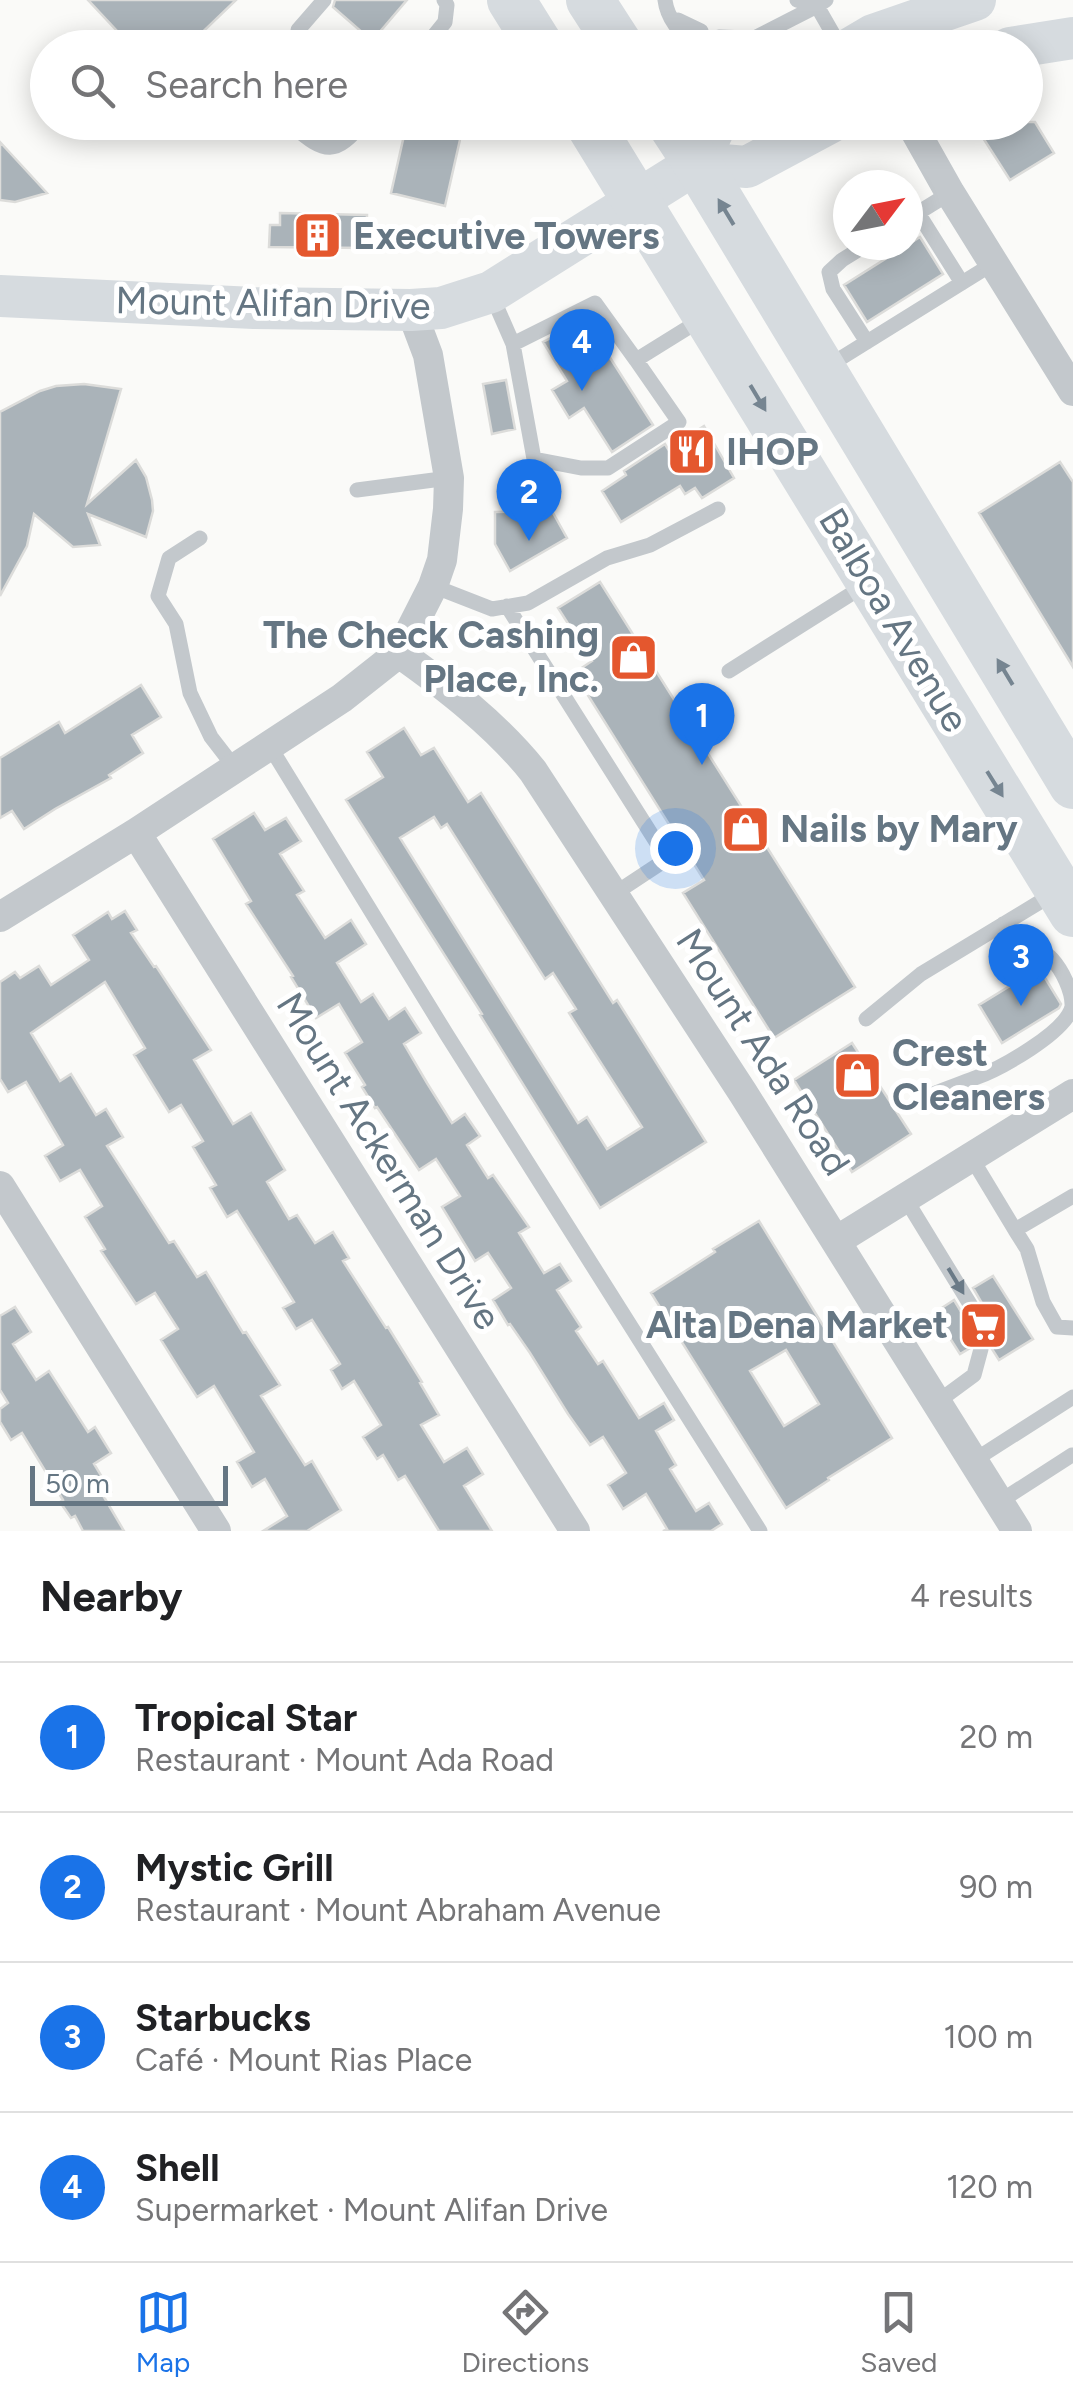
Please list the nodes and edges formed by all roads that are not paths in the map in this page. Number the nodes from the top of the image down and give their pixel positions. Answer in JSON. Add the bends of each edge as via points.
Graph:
{"nodes":[{"id":1,"x":324,"y":0,"type":"edge"},
{"id":2,"x":444,"y":0,"type":"edge"},
{"id":3,"x":511,"y":0,"type":"edge"},
{"id":4,"x":590,"y":0,"type":"edge"},
{"id":5,"x":797,"y":0,"type":"edge"},
{"id":6,"x":975,"y":0,"type":"edge"},
{"id":7,"x":822,"y":3,"type":"edge"},
{"id":8,"x":666,"y":6,"type":"edge"},
{"id":9,"x":916,"y":10,"type":"edge"},
{"id":10,"x":298,"y":30,"type":"dead end"},
{"id":11,"x":438,"y":30,"type":"edge"},
{"id":12,"x":530,"y":30,"type":"edge"},
{"id":13,"x":609,"y":30,"type":"edge"},
{"id":14,"x":691,"y":30,"type":"edge"},
{"id":15,"x":771,"y":30,"type":"edge"},
{"id":16,"x":834,"y":30,"type":"edge"},
{"id":17,"x":883,"y":30,"type":"edge"},
{"id":18,"x":1073,"y":38,"type":"edge"},
{"id":19,"x":1043,"y":43,"type":"edge"},
{"id":20,"x":309,"y":140,"type":"edge"},
{"id":21,"x":348,"y":140,"type":"edge"},
{"id":22,"x":599,"y":140,"type":"edge"},
{"id":23,"x":797,"y":140,"type":"edge"},
{"id":24,"x":920,"y":140,"type":"edge"},
{"id":25,"x":707,"y":143,"type":"edge"},
{"id":26,"x":950,"y":193,"type":"junction"},
{"id":27,"x":637,"y":200,"type":"junction"},
{"id":28,"x":923,"y":210,"type":"edge"},
{"id":29,"x":923,"y":230,"type":"edge"},
{"id":30,"x":842,"y":260,"type":"edge"},
{"id":31,"x":994,"y":263,"type":"junction"},
{"id":32,"x":962,"y":283,"type":"junction"},
{"id":33,"x":491,"y":292,"type":"junction"},
{"id":34,"x":0,"y":296,"type":"edge"},
{"id":35,"x":411,"y":310,"type":"junction"},
{"id":36,"x":707,"y":315,"type":"junction"},
{"id":37,"x":867,"y":342,"type":"junction"},
{"id":38,"x":513,"y":344,"type":"junction"},
{"id":39,"x":636,"y":360,"type":"junction"},
{"id":40,"x":822,"y":370,"type":"junction"},
{"id":41,"x":1073,"y":391,"type":"edge"},
{"id":42,"x":449,"y":478,"type":"junction"},
{"id":43,"x":357,"y":490,"type":"dead end"},
{"id":44,"x":718,"y":509,"type":"dead end"},
{"id":45,"x":200,"y":538,"type":"dead end"},
{"id":46,"x":870,"y":582,"type":"junction"},
{"id":47,"x":433,"y":586,"type":"junction"},
{"id":48,"x":508,"y":606,"type":"junction"},
{"id":49,"x":399,"y":653,"type":"junction"},
{"id":50,"x":730,"y":670,"type":"dead end"},
{"id":51,"x":268,"y":745,"type":"junction"},
{"id":52,"x":235,"y":768,"type":"junction"},
{"id":53,"x":1073,"y":785,"type":"edge"},
{"id":54,"x":136,"y":833,"type":"junction"},
{"id":55,"x":614,"y":894,"type":"junction"},
{"id":56,"x":1066,"y":902,"type":"edge"},
{"id":57,"x":0,"y":917,"type":"edge"},
{"id":58,"x":1003,"y":924,"type":"junction"},
{"id":59,"x":866,"y":1019,"type":"dead end"},
{"id":60,"x":1073,"y":1094,"type":"edge"},
{"id":61,"x":918,"y":1101,"type":"dead end"},
{"id":62,"x":971,"y":1157,"type":"junction"},
{"id":63,"x":0,"y":1186,"type":"edge"},
{"id":64,"x":1073,"y":1196,"type":"edge"},
{"id":65,"x":905,"y":1198,"type":"junction"},
{"id":66,"x":1016,"y":1230,"type":"junction"},
{"id":67,"x":836,"y":1241,"type":"junction"},
{"id":68,"x":1073,"y":1328,"type":"edge"},
{"id":69,"x":1073,"y":1397,"type":"edge"},
{"id":70,"x":936,"y":1404,"type":"junction"},
{"id":71,"x":1072,"y":1455,"type":"edge"},
{"id":72,"x":973,"y":1461,"type":"junction"},
{"id":73,"x":999,"y":1502,"type":"junction"},
{"id":74,"x":216,"y":1531,"type":"edge"},
{"id":75,"x":575,"y":1531,"type":"edge"},
{"id":76,"x":760,"y":1531,"type":"edge"},
{"id":77,"x":1017,"y":1531,"type":"edge"}],
"edges":[{"from":1,"to":10,"type":"lane"},
{"from":2,"to":11,"type":"lane"},
{"from":3,"to":12,"type":"main road"},
{"from":4,"to":13,"type":"main road"},
{"from":5,"to":7,"type":"lane"},
{"from":6,"to":9,"type":"main road"},
{"from":7,"to":15,"type":"lane"},
{"from":7,"to":16,"type":"lane"},
{"from":8,"to":14,"type":"lane"},
{"from":9,"to":17,"type":"main road"},
{"from":18,"to":19,"type":"main road"},
{"from":20,"to":21,"type":"lane","via":[[336,148]]},
{"from":22,"to":27,"type":"main road","name":"Balboa Avenue"},
{"from":23,"to":25,"type":"main road","via":[[747,167]]},
{"from":24,"to":26,"type":"street"},
{"from":25,"to":27,"type":"main road","name":"Mount Alifan Drive"},
{"from":40,"to":25,"type":"main road","name":"Balboa Avenue","one_way":true},
{"from":26,"to":28,"type":"lane"},
{"from":26,"to":31,"type":"street"},
{"from":27,"to":33,"type":"main road","name":"Mount Alifan Drive"},
{"from":27,"to":36,"type":"main road","name":"Balboa Avenue"},
{"from":29,"to":32,"type":"lane"},
{"from":30,"to":37,"type":"lane","via":[[829,272],[833,289]]},
{"from":31,"to":32,"type":"lane"},
{"from":31,"to":41,"type":"street"},
{"from":32,"to":37,"type":"lane"},
{"from":33,"to":35,"type":"main road","name":"Mount Alifan Drive"},
{"from":33,"to":38,"type":"lane"},
{"from":34,"to":35,"type":"main road","name":"Mount Alifan Drive"},
{"from":35,"to":42,"type":"street","via":[[428,354]]},
{"from":36,"to":39,"type":"lane"},
{"from":36,"to":46,"type":"main road","name":"Balboa Avenue","one_way":true},
{"from":37,"to":40,"type":"lane"},
{"from":38,"to":39,"type":"lane","via":[[595,303]]},
{"from":38,"to":39,"type":"lane","via":[[534,459],[581,468],[608,468],[678,422]]},
{"from":53,"to":40,"type":"main road","name":"Balboa Avenue","one_way":true},
{"from":42,"to":43,"type":"lane"},
{"from":42,"to":47,"type":"street","via":[[442,560]]},
{"from":44,"to":48,"type":"lane","via":[[606,558],[528,604]]},
{"from":45,"to":52,"type":"lane","via":[[169,558],[158,596],[176,624],[190,692]]},
{"from":46,"to":50,"type":"lane"},
{"from":46,"to":56,"type":"main road","name":"Balboa Avenue","one_way":true},
{"from":47,"to":48,"type":"lane","via":[[492,608]]},
{"from":47,"to":49,"type":"street"},
{"from":48,"to":55,"type":"lane","via":[[667,858]]},
{"from":49,"to":51,"type":"street"},
{"from":49,"to":55,"type":"street","name":"Mount Ada Road","via":[[510,742]]},
{"from":51,"to":52,"type":"street"},
{"from":51,"to":76,"type":"lane"},
{"from":52,"to":54,"type":"street"},
{"from":54,"to":57,"type":"street"},
{"from":54,"to":75,"type":"street","name":"Mount Ackerman Drive"},
{"from":55,"to":67,"type":"street","name":"Mount Ada Road"},
{"from":56,"to":58,"type":"lane"},
{"from":58,"to":59,"type":"lane","via":[[921,974]]},
{"from":58,"to":61,"type":"lane","via":[[1022,945],[1050,958],[1073,993],[1067,1019],[994,1070]]},
{"from":60,"to":62,"type":"street"},
{"from":62,"to":65,"type":"street"},
{"from":62,"to":66,"type":"lane"},
{"from":63,"to":74,"type":"street"},
{"from":64,"to":66,"type":"lane"},
{"from":65,"to":67,"type":"street"},
{"from":65,"to":70,"type":"lane","one_way":true,"via":[[976,1314],[982,1350],[974,1375]]},
{"from":66,"to":68,"type":"lane","via":[[1056,1327]]},
{"from":67,"to":70,"type":"street","name":"Mount Ada Road"},
{"from":69,"to":72,"type":"lane"},
{"from":70,"to":72,"type":"street","name":"Mount Ada Road"},
{"from":71,"to":73,"type":"lane"},
{"from":72,"to":73,"type":"street","name":"Mount Ada Road"},
{"from":73,"to":77,"type":"street","name":"Mount Ada Road"}]}
